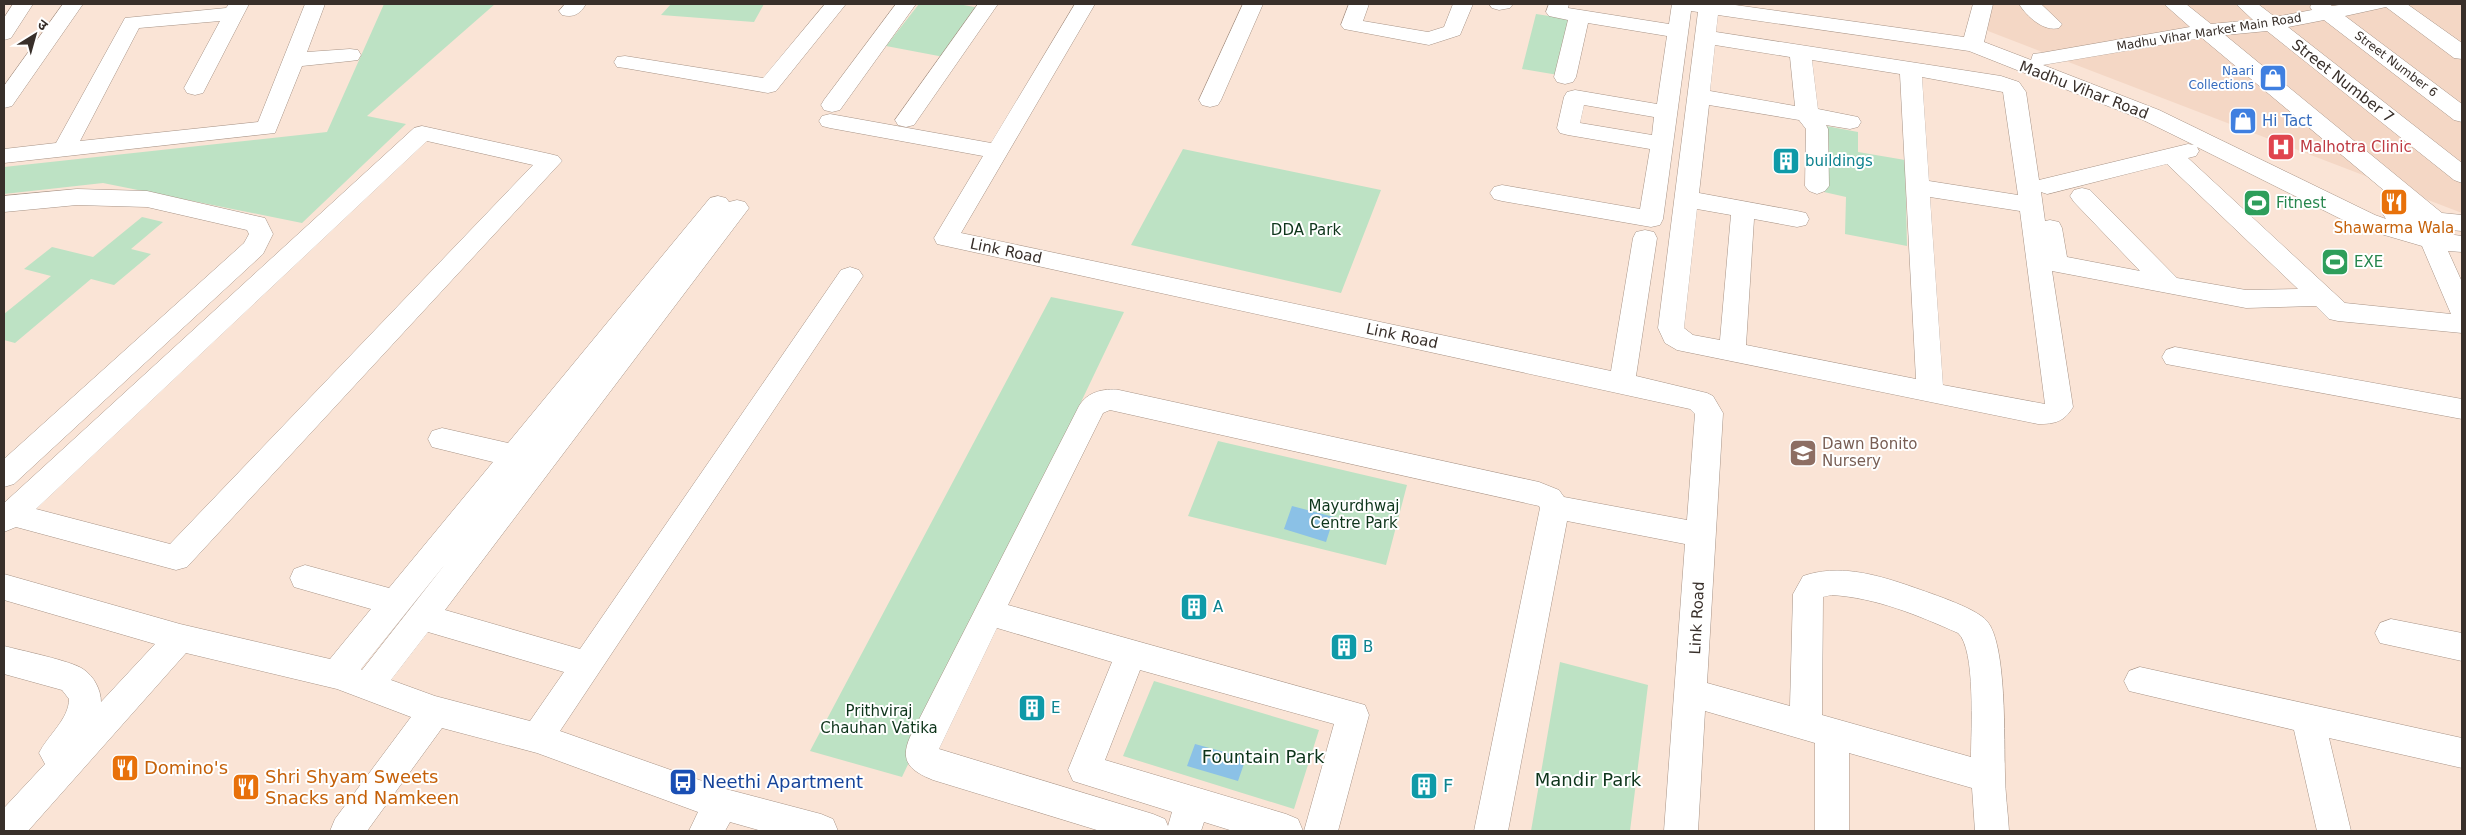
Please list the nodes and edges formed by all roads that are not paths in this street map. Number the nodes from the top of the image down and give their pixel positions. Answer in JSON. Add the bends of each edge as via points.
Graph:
{"nodes":[{"id":1,"x":23,"y":4,"type":"edge"},
{"id":2,"x":72,"y":4,"type":"edge"},
{"id":3,"x":315,"y":4,"type":"edge"},
{"id":4,"x":836,"y":4,"type":"edge"},
{"id":5,"x":906,"y":4,"type":"edge"},
{"id":6,"x":988,"y":4,"type":"edge"},
{"id":7,"x":1085,"y":4,"type":"edge"},
{"id":8,"x":1253,"y":4,"type":"edge"},
{"id":9,"x":1359,"y":4,"type":"edge"},
{"id":10,"x":1463,"y":4,"type":"edge"},
{"id":11,"x":1559,"y":4,"type":"edge"},
{"id":12,"x":1682,"y":4,"type":"edge"},
{"id":13,"x":1686,"y":4,"type":"edge"},
{"id":14,"x":1776,"y":4,"type":"edge"},
{"id":15,"x":1983,"y":4,"type":"edge"},
{"id":16,"x":2029,"y":4,"type":"edge"},
{"id":17,"x":2174,"y":4,"type":"edge"},
{"id":18,"x":2246,"y":4,"type":"edge"},
{"id":19,"x":2378,"y":4,"type":"edge"},
{"id":20,"x":2394,"y":4,"type":"edge"},
{"id":21,"x":1709,"y":8,"type":"junction"},
{"id":22,"x":236,"y":9,"type":"edge"},
{"id":23,"x":1749,"y":9,"type":"edge"},
{"id":24,"x":2322,"y":9,"type":"edge"},
{"id":25,"x":1579,"y":16,"type":"junction"},
{"id":26,"x":2052,"y":24,"type":"dead end"},
{"id":27,"x":2271,"y":24,"type":"junction"},
{"id":28,"x":2206,"y":31,"type":"junction"},
{"id":29,"x":1678,"y":32,"type":"junction"},
{"id":30,"x":4,"y":34,"type":"edge"},
{"id":31,"x":1706,"y":37,"type":"junction"},
{"id":32,"x":1974,"y":39,"type":"junction"},
{"id":33,"x":1800,"y":52,"type":"junction"},
{"id":34,"x":2462,"y":53,"type":"edge"},
{"id":35,"x":350,"y":55,"type":"dead end"},
{"id":36,"x":2040,"y":59,"type":"junction"},
{"id":37,"x":293,"y":60,"type":"junction"},
{"id":38,"x":625,"y":62,"type":"dead end"},
{"id":39,"x":1911,"y":69,"type":"junction"},
{"id":40,"x":1565,"y":77,"type":"dead end"},
{"id":41,"x":195,"y":88,"type":"dead end"},
{"id":42,"x":1698,"y":96,"type":"junction"},
{"id":43,"x":1210,"y":100,"type":"dead end"},
{"id":44,"x":4,"y":101,"type":"edge"},
{"id":45,"x":1666,"y":112,"type":"junction"},
{"id":46,"x":2462,"y":115,"type":"edge"},
{"id":47,"x":1807,"y":116,"type":"junction"},
{"id":48,"x":906,"y":120,"type":"dead end"},
{"id":49,"x":1850,"y":122,"type":"dead end"},
{"id":50,"x":1662,"y":144,"type":"junction"},
{"id":51,"x":2211,"y":145,"type":"junction"},
{"id":52,"x":64,"y":150,"type":"junction"},
{"id":53,"x":997,"y":151,"type":"junction"},
{"id":54,"x":2171,"y":155,"type":"junction"},
{"id":55,"x":4,"y":156,"type":"edge"},
{"id":56,"x":2462,"y":175,"type":"edge"},
{"id":57,"x":1817,"y":186,"type":"dead end"},
{"id":58,"x":2047,"y":186,"type":"dead end"},
{"id":59,"x":1918,"y":187,"type":"junction"},
{"id":60,"x":1502,"y":193,"type":"dead end"},
{"id":61,"x":2082,"y":196,"type":"dead end"},
{"id":62,"x":1686,"y":199,"type":"junction"},
{"id":63,"x":4,"y":204,"type":"edge"},
{"id":64,"x":1743,"y":209,"type":"junction"},
{"id":65,"x":2040,"y":211,"type":"junction"},
{"id":66,"x":1796,"y":219,"type":"dead end"},
{"id":67,"x":2445,"y":227,"type":"edge"},
{"id":68,"x":1645,"y":238,"type":"dead end"},
{"id":69,"x":2462,"y":244,"type":"edge"},
{"id":70,"x":850,"y":276,"type":"dead end"},
{"id":71,"x":2169,"y":286,"type":"junction"},
{"id":72,"x":2323,"y":298,"type":"junction"},
{"id":73,"x":2462,"y":310,"type":"edge"},
{"id":74,"x":2462,"y":324,"type":"edge"},
{"id":75,"x":1732,"y":352,"type":"junction"},
{"id":76,"x":2174,"y":357,"type":"dead end"},
{"id":77,"x":1622,"y":383,"type":"junction"},
{"id":78,"x":1930,"y":391,"type":"junction"},
{"id":79,"x":2462,"y":409,"type":"edge"},
{"id":80,"x":442,"y":439,"type":"dead end"},
{"id":81,"x":515,"y":456,"type":"junction"},
{"id":82,"x":4,"y":476,"type":"edge"},
{"id":83,"x":1555,"y":507,"type":"junction"},
{"id":84,"x":7,"y":517,"type":"edge"},
{"id":85,"x":1702,"y":535,"type":"junction"},
{"id":86,"x":305,"y":578,"type":"dead end"},
{"id":87,"x":4,"y":587,"type":"edge"},
{"id":88,"x":409,"y":610,"type":"junction"},
{"id":89,"x":990,"y":613,"type":"junction"},
{"id":90,"x":2391,"y":633,"type":"dead end"},
{"id":91,"x":180,"y":638,"type":"junction"},
{"id":92,"x":2462,"y":647,"type":"edge"},
{"id":93,"x":1131,"y":654,"type":"junction"},
{"id":94,"x":4,"y":660,"type":"edge"},
{"id":95,"x":588,"y":665,"type":"junction"},
{"id":96,"x":337,"y":675,"type":"junction"},
{"id":97,"x":2140,"y":680,"type":"dead end"},
{"id":98,"x":368,"y":686,"type":"junction"},
{"id":99,"x":1692,"y":694,"type":"junction"},
{"id":100,"x":435,"y":711,"type":"junction"},
{"id":101,"x":2308,"y":718,"type":"junction"},
{"id":102,"x":1819,"y":728,"type":"junction"},
{"id":103,"x":537,"y":738,"type":"junction"},
{"id":104,"x":2462,"y":753,"type":"edge"},
{"id":105,"x":1988,"y":777,"type":"junction"},
{"id":106,"x":4,"y":809,"type":"edge"},
{"id":107,"x":1188,"y":816,"type":"edge"},
{"id":108,"x":714,"y":818,"type":"edge"},
{"id":109,"x":809,"y":829,"type":"edge"},
{"id":110,"x":6,"y":831,"type":"edge"},
{"id":111,"x":347,"y":831,"type":"edge"},
{"id":112,"x":1153,"y":831,"type":"edge"},
{"id":113,"x":1286,"y":831,"type":"edge"},
{"id":114,"x":1321,"y":831,"type":"edge"},
{"id":115,"x":1491,"y":831,"type":"edge"},
{"id":116,"x":1682,"y":831,"type":"edge"},
{"id":117,"x":1832,"y":831,"type":"edge"},
{"id":118,"x":1992,"y":831,"type":"edge"},
{"id":119,"x":2334,"y":831,"type":"edge"}],
"edges":[{"from":1,"to":30,"type":"street"},
{"from":2,"to":44,"type":"street"},
{"from":3,"to":37,"type":"street"},
{"from":4,"to":38,"type":"street","via":[[768,86]]},
{"from":5,"to":53,"type":"street","via":[[831,113]]},
{"from":6,"to":48,"type":"street"},
{"from":7,"to":53,"type":"street","name":"Link Road"},
{"from":8,"to":43,"type":"street"},
{"from":9,"to":10,"type":"street","via":[[1351,25],[1429,39],[1454,31]]},
{"from":11,"to":25,"type":"street","via":[[1556,12]]},
{"from":12,"to":29,"type":"street"},
{"from":13,"to":21,"type":"street","name":"Madhu Vihar Road"},
{"from":14,"to":32,"type":"street","name":"Madhu Vihar Road"},
{"from":15,"to":32,"type":"street"},
{"from":16,"to":26,"type":"street"},
{"from":17,"to":28,"type":"street"},
{"from":18,"to":27,"type":"street","name":"Street Number 7"},
{"from":19,"to":24,"type":"street","name":"Madhu Vihar Market Main Road"},
{"from":20,"to":34,"type":"street"},
{"from":21,"to":23,"type":"street","name":"Madhu Vihar Road"},
{"from":21,"to":31,"type":"street"},
{"from":22,"to":41,"type":"street"},
{"from":22,"to":52,"type":"street","via":[[132,22]]},
{"from":23,"to":32,"type":"street","name":"Madhu Vihar Road"},
{"from":24,"to":27,"type":"street","name":"Madhu Vihar Market Main Road"},
{"from":24,"to":46,"type":"street","name":"Street Number 6"},
{"from":25,"to":29,"type":"street"},
{"from":25,"to":40,"type":"street"},
{"from":27,"to":28,"type":"street","name":"Madhu Vihar Market Main Road"},
{"from":27,"to":56,"type":"street","name":"Street Number 7"},
{"from":28,"to":36,"type":"street","name":"Madhu Vihar Market Main Road"},
{"from":28,"to":67,"type":"street"},
{"from":29,"to":45,"type":"street"},
{"from":31,"to":33,"type":"street"},
{"from":31,"to":42,"type":"street"},
{"from":32,"to":36,"type":"street","name":"Madhu Vihar Road"},
{"from":32,"to":51,"type":"street","name":"Madhu Vihar Road"},
{"from":33,"to":39,"type":"street"},
{"from":33,"to":47,"type":"street"},
{"from":35,"to":37,"type":"street"},
{"from":36,"to":67,"type":"street","name":"Madhu Vihar Road","via":[[2160,108],[2371,209]]},
{"from":37,"to":52,"type":"street","via":[[267,128]]},
{"from":39,"to":59,"type":"street"},
{"from":39,"to":65,"type":"street","via":[[2011,87],[2015,92]]},
{"from":42,"to":47,"type":"street"},
{"from":42,"to":62,"type":"street"},
{"from":45,"to":50,"type":"street"},
{"from":45,"to":50,"type":"street","via":[[1574,97],[1568,128]]},
{"from":47,"to":49,"type":"street"},
{"from":47,"to":57,"type":"street","via":[[1817,129]]},
{"from":50,"to":60,"type":"street","via":[[1651,218]]},
{"from":51,"to":54,"type":"street"},
{"from":51,"to":67,"type":"street","name":"Madhu Vihar Road","via":[[2366,221]]},
{"from":52,"to":55,"type":"street"},
{"from":53,"to":77,"type":"street","name":"Link Road","via":[[946,238]]},
{"from":54,"to":58,"type":"street"},
{"from":54,"to":72,"type":"street"},
{"from":59,"to":65,"type":"street"},
{"from":59,"to":78,"type":"street"},
{"from":61,"to":71,"type":"street"},
{"from":62,"to":64,"type":"street"},
{"from":62,"to":75,"type":"street","via":[[1671,328],[1674,336],[1686,343]]},
{"from":63,"to":82,"type":"street","via":[[77,197],[147,199],[256,224],[261,234],[254,248]]},
{"from":64,"to":66,"type":"street"},
{"from":64,"to":75,"type":"street"},
{"from":65,"to":71,"type":"street","via":[[2056,263]]},
{"from":65,"to":78,"type":"street","via":[[2058,407],[2052,414],[2038,414]]},
{"from":67,"to":69,"type":"street","name":"Madhu Vihar Road"},
{"from":67,"to":73,"type":"street"},
{"from":68,"to":77,"type":"street"},
{"from":70,"to":95,"type":"street"},
{"from":71,"to":72,"type":"street","via":[[2246,299]]},
{"from":72,"to":74,"type":"street","via":[[2338,312]]},
{"from":75,"to":78,"type":"street"},
{"from":76,"to":79,"type":"street"},
{"from":77,"to":85,"type":"street","name":"Link Road","via":[[1697,400],[1707,408]]},
{"from":80,"to":81,"type":"street"},
{"from":81,"to":88,"type":"street"},
{"from":81,"to":88,"type":"street","via":[[728,206]]},
{"from":83,"to":85,"type":"street"},
{"from":83,"to":89,"type":"street","via":[[1549,498],[1540,494],[1107,399],[1093,406]]},
{"from":83,"to":115,"type":"street"},
{"from":84,"to":84,"type":"street","via":[[176,558],[550,161],[422,133]]},
{"from":85,"to":99,"type":"street","name":"Link Road"},
{"from":86,"to":88,"type":"street"},
{"from":87,"to":91,"type":"street"},
{"from":88,"to":95,"type":"street"},
{"from":88,"to":96,"type":"street"},
{"from":88,"to":98,"type":"street"},
{"from":89,"to":93,"type":"street"},
{"from":89,"to":112,"type":"street","via":[[922,748],[923,758],[933,764]]},
{"from":90,"to":92,"type":"street"},
{"from":91,"to":96,"type":"street"},
{"from":91,"to":110,"type":"street"},
{"from":93,"to":107,"type":"street","via":[[1084,770]]},
{"from":93,"to":114,"type":"street","via":[[1353,715]]},
{"from":94,"to":106,"type":"street","via":[[72,678],[85,694],[85,713],[58,751]]},
{"from":95,"to":103,"type":"street"},
{"from":96,"to":98,"type":"street"},
{"from":97,"to":101,"type":"street"},
{"from":98,"to":100,"type":"street"},
{"from":99,"to":102,"type":"street"},
{"from":99,"to":116,"type":"street","name":"Link Road"},
{"from":100,"to":103,"type":"street"},
{"from":100,"to":111,"type":"street"},
{"from":101,"to":104,"type":"street"},
{"from":101,"to":119,"type":"street"},
{"from":102,"to":105,"type":"street"},
{"from":102,"to":105,"type":"street","via":[[1808,594],[1814,585],[1830,581],[1895,594],[1969,624],[1977,631],[1986,667]]},
{"from":102,"to":117,"type":"street"},
{"from":103,"to":108,"type":"street"},
{"from":105,"to":118,"type":"street"},
{"from":107,"to":113,"type":"street"},
{"from":108,"to":109,"type":"street"}]}
